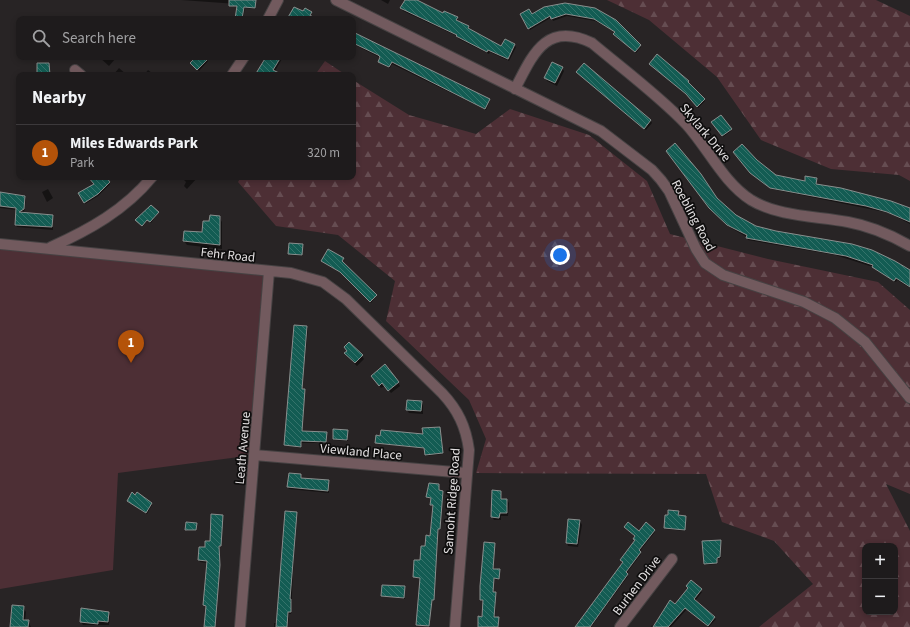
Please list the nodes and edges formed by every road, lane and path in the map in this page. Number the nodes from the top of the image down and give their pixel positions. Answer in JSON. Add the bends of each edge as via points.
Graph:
{"nodes":[{"id":1,"x":278,"y":0,"type":"edge"},
{"id":2,"x":336,"y":0,"type":"edge"},
{"id":3,"x":270,"y":16,"type":"edge"},
{"id":4,"x":242,"y":60,"type":"edge"},
{"id":5,"x":234,"y":72,"type":"edge"},
{"id":6,"x":515,"y":89,"type":"junction"},
{"id":7,"x":149,"y":180,"type":"edge"},
{"id":8,"x":0,"y":244,"type":"edge"},
{"id":9,"x":910,"y":246,"type":"edge"},
{"id":10,"x":49,"y":248,"type":"junction"},
{"id":11,"x":269,"y":271,"type":"junction"},
{"id":12,"x":418,"y":369,"type":"joint"},
{"id":13,"x":910,"y":398,"type":"edge"},
{"id":14,"x":254,"y":455,"type":"junction"},
{"id":15,"x":466,"y":473,"type":"junction"},
{"id":16,"x":672,"y":559,"type":"dead end"},
{"id":17,"x":240,"y":627,"type":"edge"},
{"id":18,"x":455,"y":627,"type":"edge"},
{"id":19,"x":620,"y":627,"type":"edge"}],
"edges":[{"from":1,"to":3,"type":"street"},
{"from":2,"to":6,"type":"street","name":"Roebling Road"},
{"from":4,"to":5,"type":"street"},
{"from":6,"to":9,"type":"street","name":"Skylark Drive","via":[[532,55],[544,43],[559,36],[580,37],[592,42],[687,125],[731,182],[750,199],[774,209],[850,222]]},
{"from":6,"to":13,"type":"street","name":"Roebling Road","via":[[601,131],[652,170],[669,191],[705,263],[723,275],[804,302],[835,318],[865,342]]},
{"from":7,"to":10,"type":"street","via":[[117,212],[73,238]]},
{"from":8,"to":10,"type":"street","name":"Fehr Road"},
{"from":10,"to":11,"type":"street","name":"Fehr Road"},
{"from":11,"to":12,"type":"street","name":"Fehr Road","via":[[291,273],[323,282],[346,299]]},
{"from":11,"to":14,"type":"street","name":"Leath Avenue"},
{"from":12,"to":15,"type":"street","name":"Samoht Ridge Road","via":[[451,402],[463,425],[468,450]]},
{"from":14,"to":15,"type":"street","name":"Viewland Place"},
{"from":14,"to":17,"type":"street","name":"Leath Avenue"},
{"from":15,"to":18,"type":"street","name":"Samoht Ridge Road"},
{"from":16,"to":19,"type":"street","name":"Burhen Drive"}]}
